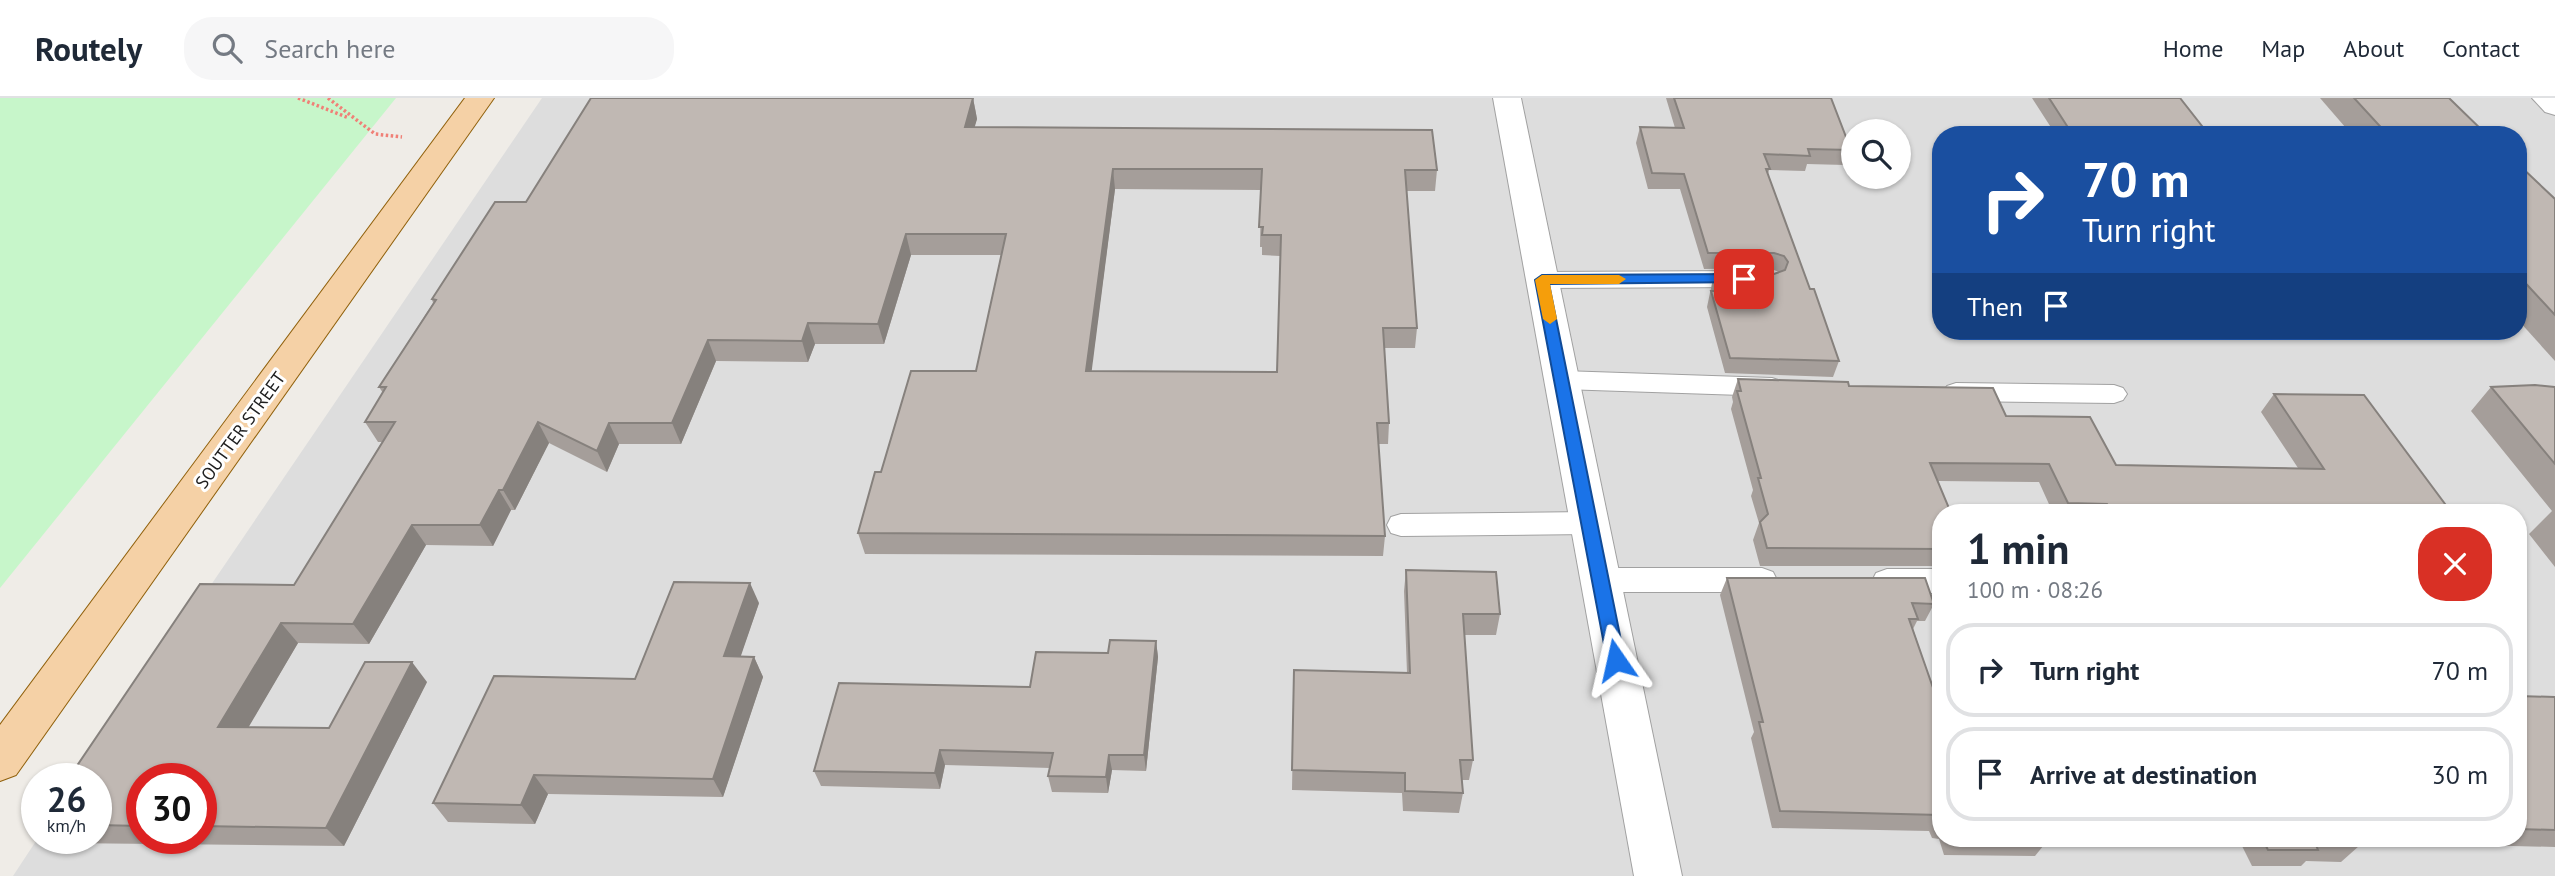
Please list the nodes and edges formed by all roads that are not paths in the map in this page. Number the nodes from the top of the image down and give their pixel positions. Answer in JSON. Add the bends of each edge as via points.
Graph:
{"nodes":[{"id":1,"x":480,"y":98,"type":"edge"},
{"id":2,"x":1507,"y":98,"type":"edge"},
{"id":3,"x":2546,"y":98,"type":"edge"},
{"id":4,"x":2555,"y":106,"type":"edge"},
{"id":5,"x":1769,"y":279,"type":"edge"},
{"id":6,"x":1542,"y":280,"type":"junction"},
{"id":7,"x":1562,"y":380,"type":"junction"},
{"id":8,"x":1796,"y":387,"type":"edge"},
{"id":9,"x":1934,"y":392,"type":"edge"},
{"id":10,"x":2114,"y":394,"type":"dead end"},
{"id":11,"x":1589,"y":523,"type":"junction"},
{"id":12,"x":1401,"y":524,"type":"dead end"},
{"id":13,"x":1601,"y":580,"type":"junction"},
{"id":14,"x":1791,"y":581,"type":"edge"},
{"id":15,"x":1859,"y":581,"type":"edge"},
{"id":16,"x":1932,"y":581,"type":"edge"},
{"id":17,"x":0,"y":761,"type":"edge"},
{"id":18,"x":1658,"y":876,"type":"edge"}],
"edges":[{"from":1,"to":17,"type":"main road","name":"SOUTTER STREET"},
{"from":2,"to":6,"type":"street"},
{"from":3,"to":4,"type":"street"},
{"from":5,"to":6,"type":"lane"},
{"from":6,"to":7,"type":"street"},
{"from":7,"to":8,"type":"lane"},
{"from":7,"to":11,"type":"street"},
{"from":9,"to":10,"type":"lane"},
{"from":11,"to":12,"type":"lane"},
{"from":11,"to":13,"type":"street"},
{"from":13,"to":14,"type":"lane"},
{"from":13,"to":18,"type":"street"},
{"from":15,"to":16,"type":"lane"}]}
